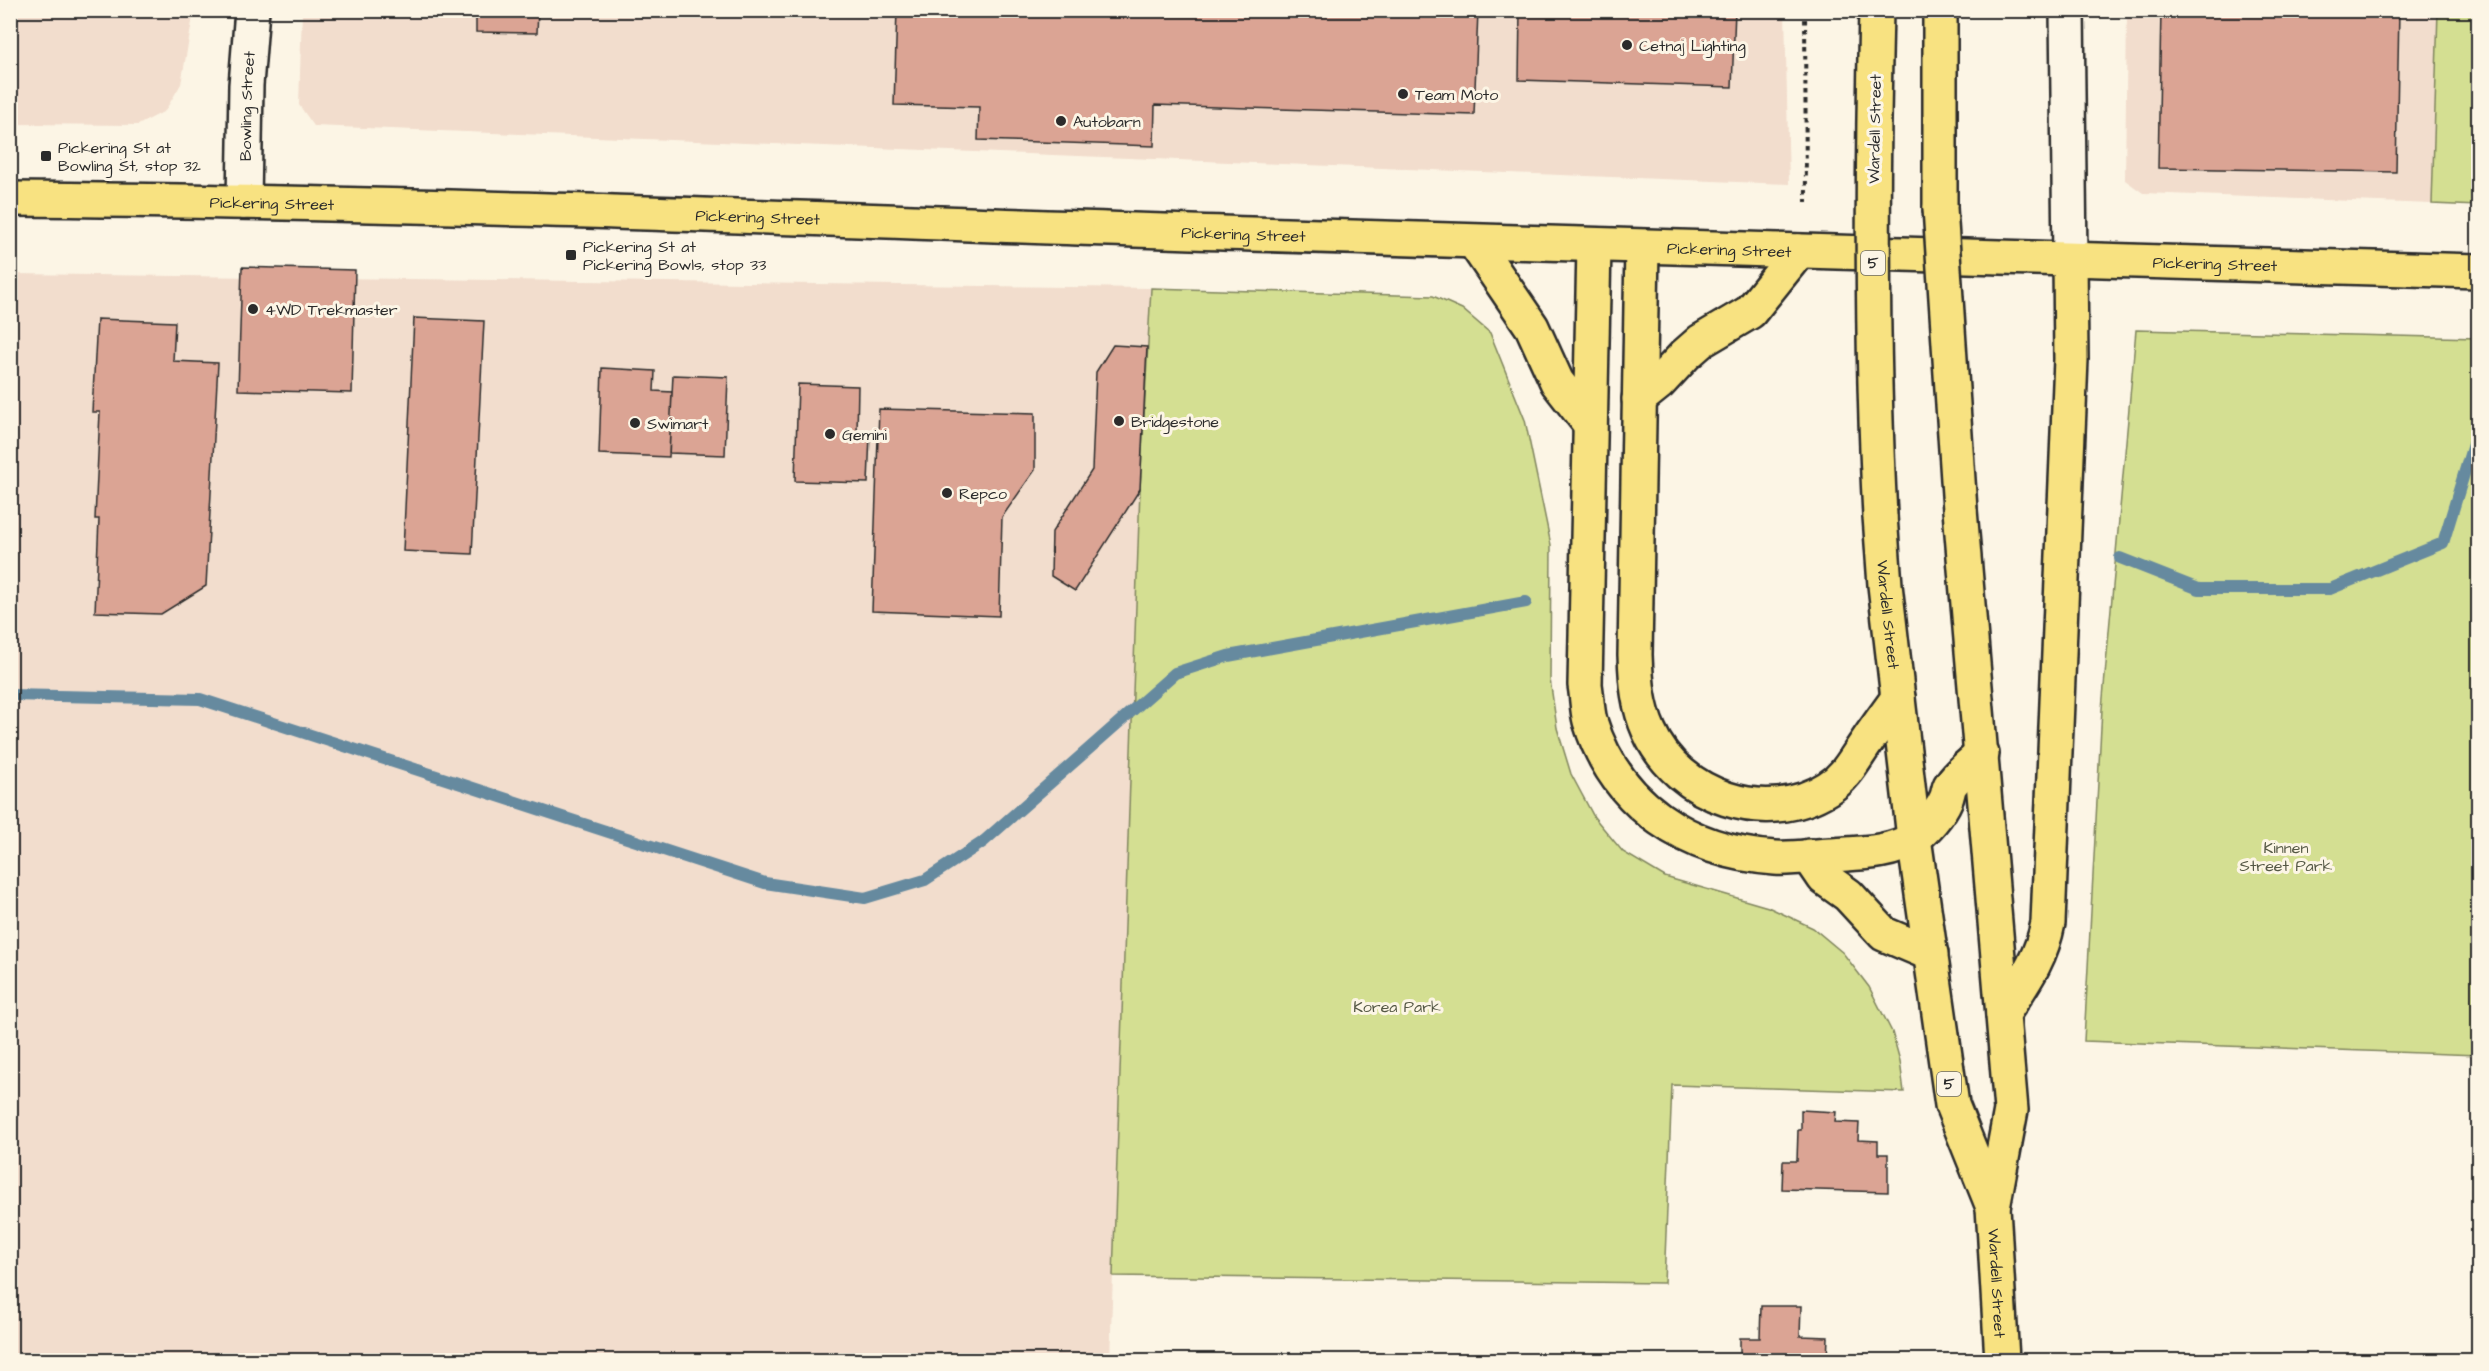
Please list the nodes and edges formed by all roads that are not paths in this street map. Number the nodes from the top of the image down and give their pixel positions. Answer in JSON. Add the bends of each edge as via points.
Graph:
{"nodes":[{"id":1,"x":252,"y":10,"type":"edge"},
{"id":2,"x":1876,"y":10,"type":"edge"},
{"id":3,"x":1940,"y":10,"type":"edge"},
{"id":4,"x":2067,"y":10,"type":"edge"},
{"id":5,"x":10,"y":199,"type":"edge"},
{"id":6,"x":244,"y":201,"type":"junction"},
{"id":7,"x":1474,"y":242,"type":"junction"},
{"id":8,"x":1594,"y":245,"type":"junction"},
{"id":9,"x":1642,"y":247,"type":"junction"},
{"id":10,"x":1799,"y":251,"type":"junction"},
{"id":11,"x":2070,"y":260,"type":"junction"},
{"id":12,"x":2478,"y":271,"type":"edge"},
{"id":13,"x":1640,"y":399,"type":"junction"},
{"id":14,"x":1589,"y":423,"type":"junction"},
{"id":15,"x":1898,"y":698,"type":"junction"},
{"id":16,"x":1982,"y":754,"type":"junction"},
{"id":17,"x":1914,"y":838,"type":"junction"},
{"id":18,"x":1809,"y":856,"type":"junction"},
{"id":19,"x":1931,"y":954,"type":"junction"},
{"id":20,"x":2003,"y":1014,"type":"junction"},
{"id":21,"x":1993,"y":1207,"type":"junction"},
{"id":22,"x":2002,"y":1360,"type":"edge"}],
"edges":[{"from":1,"to":6,"type":"street","name":"Bowling Street"},
{"from":2,"to":15,"type":"main road","name":"Wardell Street","number":"5","bridge":true,"via":[[1875,428]]},
{"from":3,"to":16,"type":"main road","name":"Wardell Street","number":"5","bridge":true,"via":[[1940,208],[1960,510]]},
{"from":4,"to":11,"type":"street"},
{"from":5,"to":6,"type":"main road","name":"Pickering Street"},
{"from":6,"to":7,"type":"main road","name":"Pickering Street"},
{"from":7,"to":8,"type":"main road","name":"Pickering Street"},
{"from":7,"to":14,"type":"main road","via":[[1532,327],[1557,382]]},
{"from":8,"to":9,"type":"main road","name":"Pickering Street"},
{"from":8,"to":14,"type":"main road"},
{"from":9,"to":10,"type":"main road","name":"Pickering Street"},
{"from":9,"to":13,"type":"main road"},
{"from":10,"to":11,"type":"main road","name":"Pickering Street"},
{"from":10,"to":13,"type":"main road","via":[[1750,312],[1701,341]]},
{"from":11,"to":12,"type":"main road","name":"Pickering Street"},
{"from":11,"to":20,"type":"main road","via":[[2071,359],[2048,923],[2037,962]]},
{"from":13,"to":15,"type":"main road","via":[[1636,681],[1650,733],[1665,757],[1711,793],[1739,803],[1790,804],[1810,798],[1844,775]]},
{"from":14,"to":18,"type":"main road","via":[[1585,685],[1590,720],[1604,757],[1626,790],[1654,817],[1686,836],[1750,854],[1777,858]]},
{"from":15,"to":17,"type":"main road","name":"Wardell Street","number":"5"},
{"from":16,"to":17,"type":"main road","via":[[1950,785],[1934,818]]},
{"from":16,"to":20,"type":"main road","name":"Wardell Street","number":"5"},
{"from":17,"to":18,"type":"main road","via":[[1882,850]]},
{"from":17,"to":19,"type":"main road","name":"Wardell Street","number":"5"},
{"from":18,"to":19,"type":"main road","via":[[1824,878],[1848,895],[1884,934]]},
{"from":19,"to":21,"type":"main road","name":"Wardell Street","number":"5","via":[[1952,1105]]},
{"from":20,"to":21,"type":"main road","name":"Wardell Street","number":"5","via":[[2011,1110]]},
{"from":21,"to":22,"type":"main road","name":"Wardell Street","number":"5"}]}
